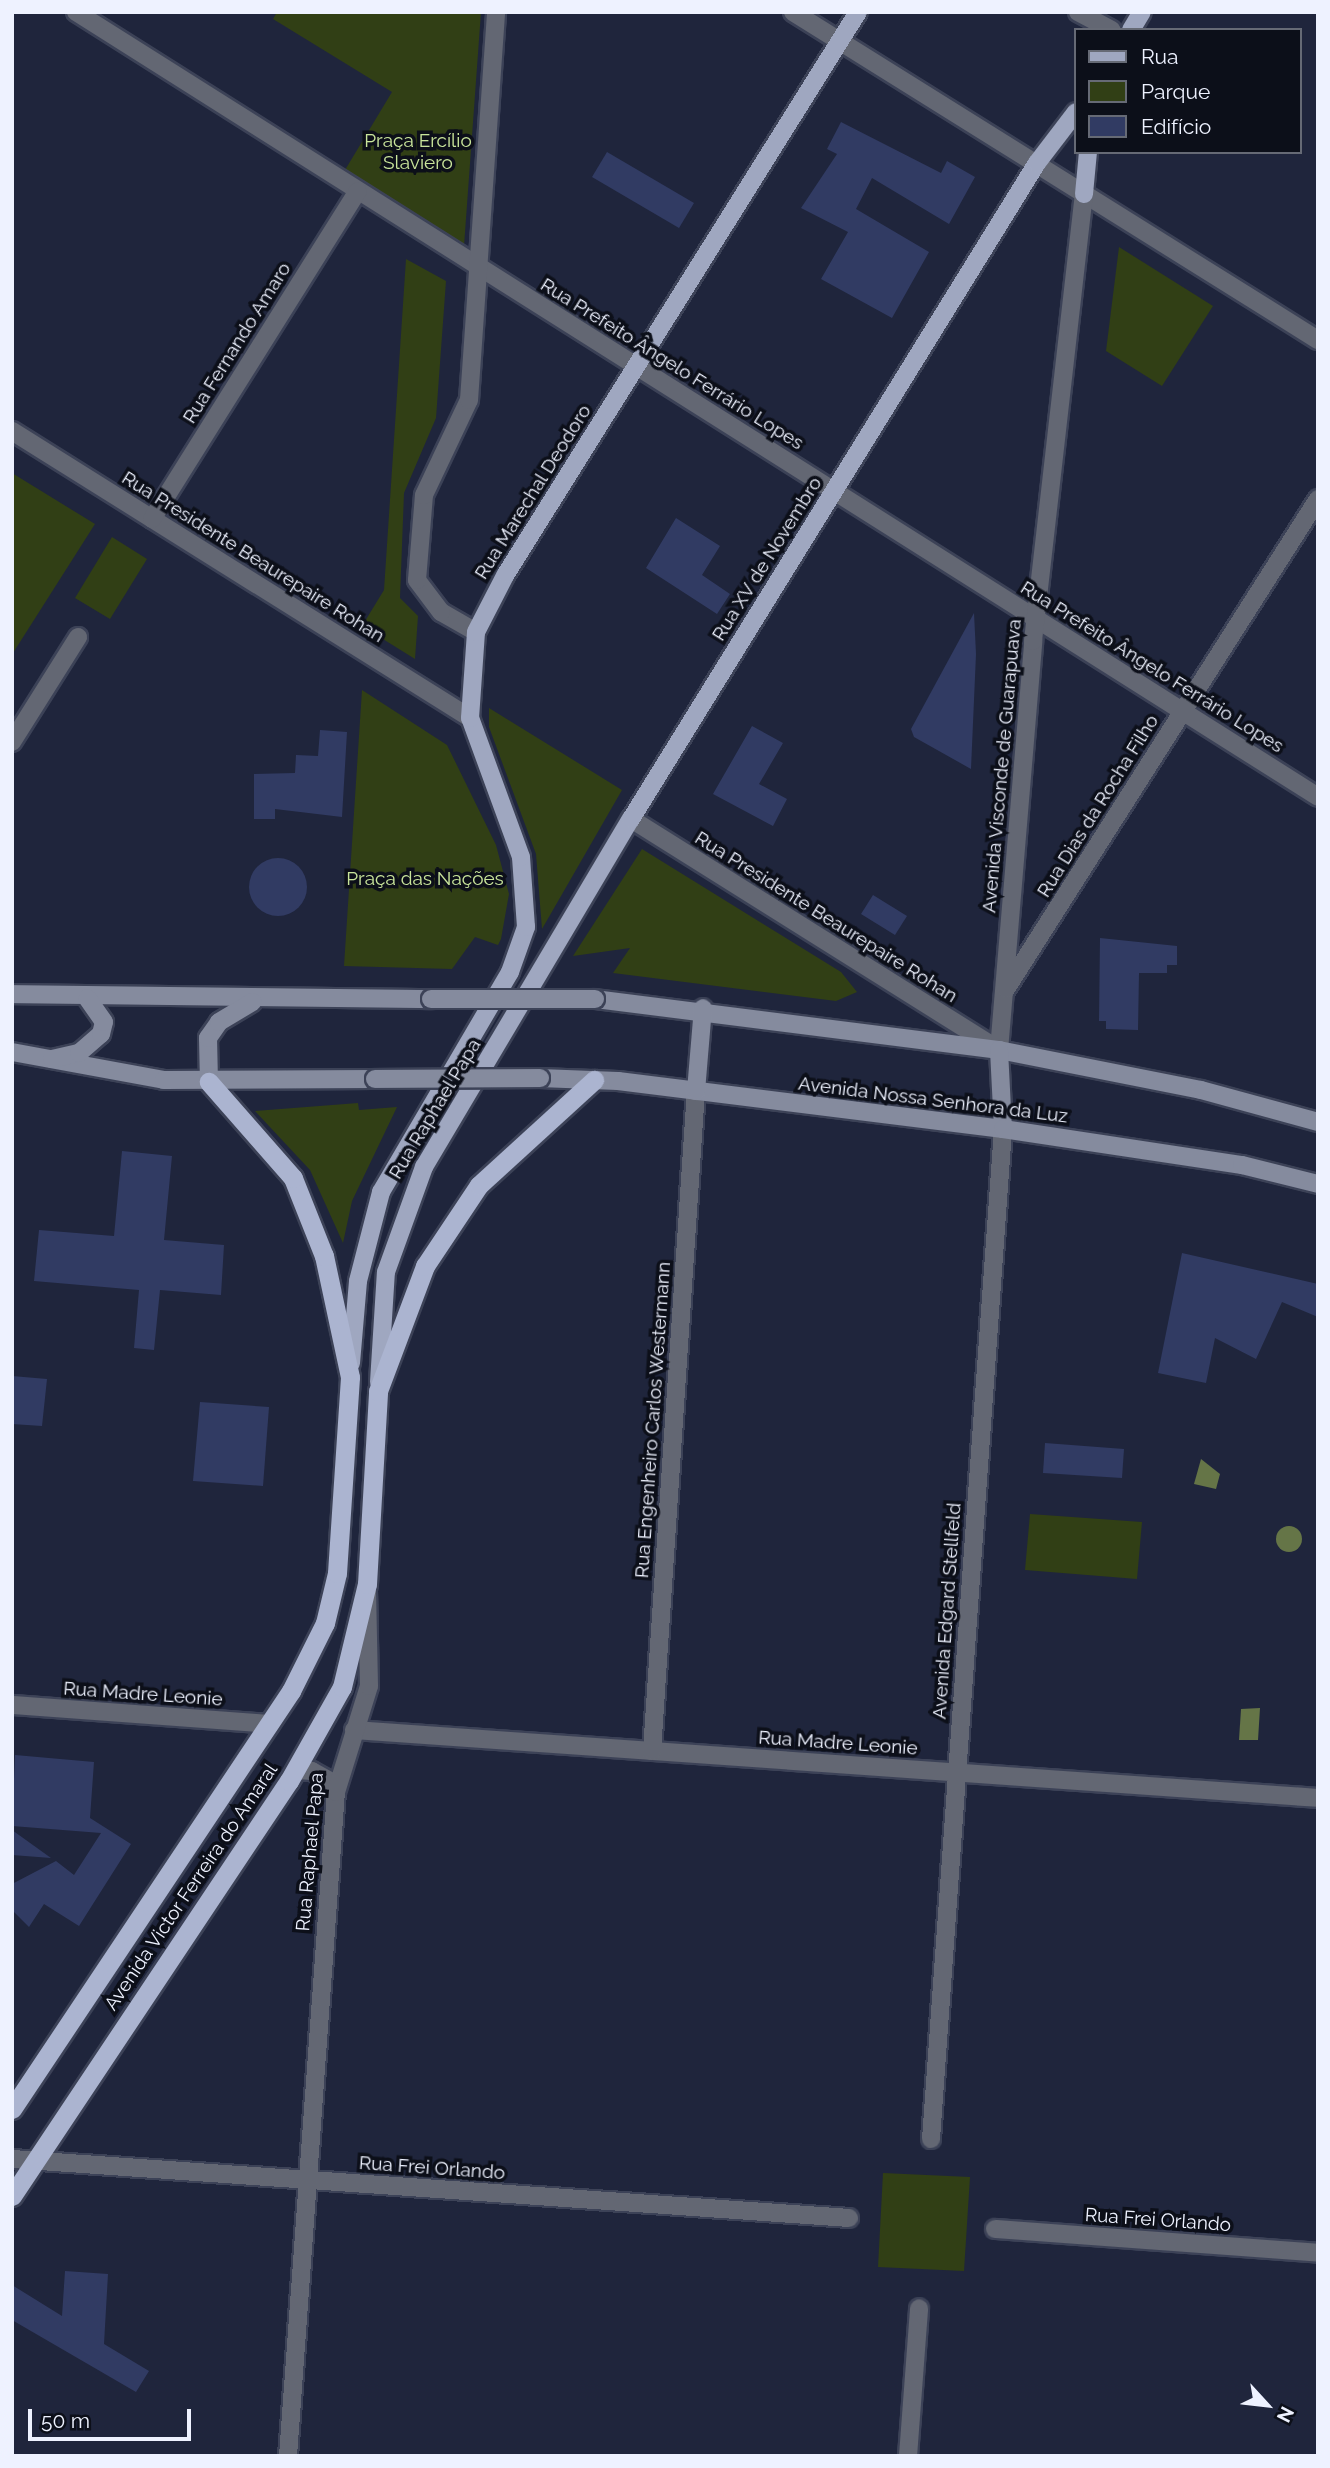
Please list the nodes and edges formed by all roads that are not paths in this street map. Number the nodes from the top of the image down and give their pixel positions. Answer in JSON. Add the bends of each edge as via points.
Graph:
{"nodes":[{"id":1,"x":76,"y":12,"type":"edge"},
{"id":2,"x":496,"y":12,"type":"edge"},
{"id":3,"x":793,"y":12,"type":"edge"},
{"id":4,"x":858,"y":12,"type":"edge"},
{"id":5,"x":1078,"y":12,"type":"edge"},
{"id":6,"x":1127,"y":26,"type":"edge"},
{"id":7,"x":840,"y":41,"type":"junction"},
{"id":8,"x":1074,"y":115,"type":"edge"},
{"id":9,"x":1088,"y":154,"type":"edge"},
{"id":10,"x":1037,"y":163,"type":"junction"},
{"id":11,"x":358,"y":191,"type":"junction"},
{"id":12,"x":1084,"y":194,"type":"junction"},
{"id":13,"x":477,"y":266,"type":"junction"},
{"id":14,"x":1318,"y":340,"type":"edge"},
{"id":15,"x":636,"y":366,"type":"junction"},
{"id":16,"x":12,"y":430,"type":"edge"},
{"id":17,"x":834,"y":491,"type":"junction"},
{"id":18,"x":1318,"y":499,"type":"edge"},
{"id":19,"x":152,"y":519,"type":"junction"},
{"id":20,"x":1035,"y":618,"type":"junction"},
{"id":21,"x":476,"y":632,"type":"junction"},
{"id":22,"x":78,"y":637,"type":"dead end"},
{"id":23,"x":1182,"y":711,"type":"junction"},
{"id":24,"x":470,"y":719,"type":"junction"},
{"id":25,"x":12,"y":742,"type":"edge"},
{"id":26,"x":1318,"y":797,"type":"edge"},
{"id":27,"x":631,"y":819,"type":"junction"},
{"id":28,"x":12,"y":994,"type":"edge"},
{"id":29,"x":1003,"y":994,"type":"junction"},
{"id":30,"x":87,"y":998,"type":"junction"},
{"id":31,"x":255,"y":1001,"type":"junction"},
{"id":32,"x":703,"y":1009,"type":"junction"},
{"id":33,"x":470,"y":1036,"type":"joint"},
{"id":34,"x":506,"y":1036,"type":"joint"},
{"id":35,"x":999,"y":1050,"type":"junction"},
{"id":36,"x":12,"y":1052,"type":"edge"},
{"id":37,"x":45,"y":1060,"type":"junction"},
{"id":38,"x":594,"y":1080,"type":"junction"},
{"id":39,"x":209,"y":1082,"type":"junction"},
{"id":40,"x":696,"y":1091,"type":"junction"},
{"id":41,"x":1318,"y":1122,"type":"edge"},
{"id":42,"x":1003,"y":1129,"type":"junction"},
{"id":43,"x":1318,"y":1184,"type":"edge"},
{"id":44,"x":349,"y":1377,"type":"junction"},
{"id":45,"x":379,"y":1391,"type":"junction"},
{"id":46,"x":367,"y":1584,"type":"junction"},
{"id":47,"x":331,"y":1602,"type":"joint"},
{"id":48,"x":12,"y":1705,"type":"edge"},
{"id":49,"x":270,"y":1724,"type":"junction"},
{"id":50,"x":354,"y":1730,"type":"junction"},
{"id":51,"x":652,"y":1751,"type":"junction"},
{"id":52,"x":957,"y":1773,"type":"junction"},
{"id":53,"x":289,"y":1781,"type":"junction"},
{"id":54,"x":337,"y":1785,"type":"junction"},
{"id":55,"x":1318,"y":1798,"type":"edge"},
{"id":56,"x":12,"y":2109,"type":"edge"},
{"id":57,"x":931,"y":2139,"type":"dead end"},
{"id":58,"x":12,"y":2159,"type":"edge"},
{"id":59,"x":36,"y":2161,"type":"junction"},
{"id":60,"x":308,"y":2180,"type":"junction"},
{"id":61,"x":12,"y":2196,"type":"edge"},
{"id":62,"x":849,"y":2218,"type":"dead end"},
{"id":63,"x":995,"y":2229,"type":"dead end"},
{"id":64,"x":1318,"y":2253,"type":"edge"},
{"id":65,"x":919,"y":2308,"type":"dead end"},
{"id":66,"x":288,"y":2456,"type":"edge"},
{"id":67,"x":908,"y":2456,"type":"edge"}],
"edges":[{"from":1,"to":11,"type":"street","name":"Rua Prefeito Ângelo Ferrário Lopes"},
{"from":2,"to":13,"type":"street"},
{"from":3,"to":7,"type":"street"},
{"from":4,"to":7,"type":"main road","name":"Rua Marechal Deodoro"},
{"from":5,"to":6,"type":"street"},
{"from":7,"to":10,"type":"street"},
{"from":7,"to":15,"type":"main road","name":"Rua Marechal Deodoro"},
{"from":8,"to":10,"type":"main road","name":"Rua XV de Novembro"},
{"from":9,"to":12,"type":"main road"},
{"from":10,"to":12,"type":"street"},
{"from":10,"to":17,"type":"main road","name":"Rua XV de Novembro"},
{"from":11,"to":13,"type":"street","name":"Rua Prefeito Ângelo Ferrário Lopes"},
{"from":11,"to":19,"type":"street","name":"Rua Fernando Amaro"},
{"from":12,"to":14,"type":"street"},
{"from":12,"to":20,"type":"street","name":"Avenida Visconde de Guarapuava"},
{"from":13,"to":15,"type":"street","name":"Rua Prefeito Ângelo Ferrário Lopes"},
{"from":13,"to":21,"type":"street","via":[[469,400],[424,495],[417,580],[441,612]]},
{"from":15,"to":17,"type":"street","name":"Rua Prefeito Ângelo Ferrário Lopes"},
{"from":15,"to":21,"type":"main road","name":"Rua Marechal Deodoro"},
{"from":16,"to":19,"type":"street","name":"Rua Presidente Beaurepaire Rohan"},
{"from":17,"to":20,"type":"street","name":"Rua Prefeito Ângelo Ferrário Lopes"},
{"from":17,"to":27,"type":"main road","name":"Rua XV de Novembro"},
{"from":18,"to":23,"type":"street","name":"Rua Dias da Rocha Filho"},
{"from":19,"to":24,"type":"street","name":"Rua Presidente Beaurepaire Rohan"},
{"from":20,"to":23,"type":"street","name":"Rua Prefeito Ângelo Ferrário Lopes"},
{"from":20,"to":29,"type":"street","name":"Avenida Visconde de Guarapuava"},
{"from":21,"to":24,"type":"main road","name":"Rua Marechal Deodoro"},
{"from":22,"to":25,"type":"street"},
{"from":23,"to":26,"type":"street","name":"Rua Prefeito Ângelo Ferrário Lopes"},
{"from":23,"to":29,"type":"street","name":"Rua Dias da Rocha Filho"},
{"from":24,"to":33,"type":"main road","name":"Rua Marechal Deodoro","via":[[521,857],[528,901],[521,947]]},
{"from":27,"to":34,"type":"main road","name":"Rua XV de Novembro"},
{"from":27,"to":35,"type":"street","name":"Rua Presidente Beaurepaire Rohan"},
{"from":28,"to":30,"type":"main road"},
{"from":29,"to":35,"type":"street","name":"Avenida Visconde de Guarapuava"},
{"from":30,"to":31,"type":"main road"},
{"from":30,"to":37,"type":"main road","via":[[104,1022],[101,1034],[79,1053]]},
{"from":31,"to":32,"type":"main road","bridge":true,"via":[[595,999]]},
{"from":31,"to":39,"type":"main road","via":[[225,1017],[208,1038]]},
{"from":32,"to":35,"type":"main road"},
{"from":32,"to":40,"type":"main road"},
{"from":33,"to":44,"type":"main road","name":"Rua Raphael Papa","via":[[394,1162],[372,1218]]},
{"from":34,"to":45,"type":"main road","name":"Rua Raphael Papa","via":[[408,1200],[386,1272]]},
{"from":35,"to":41,"type":"main road","via":[[1201,1090]]},
{"from":35,"to":42,"type":"main road"},
{"from":36,"to":37,"type":"main road","name":"Avenida Nossa Senhora da Luz"},
{"from":37,"to":39,"type":"main road","name":"Avenida Nossa Senhora da Luz","via":[[136,1078]]},
{"from":38,"to":39,"type":"main road","name":"Avenida Nossa Senhora da Luz","bridge":true},
{"from":38,"to":40,"type":"main road","name":"Avenida Nossa Senhora da Luz"},
{"from":38,"to":45,"type":"highway","via":[[513,1149],[448,1227],[403,1312]]},
{"from":39,"to":44,"type":"highway","via":[[306,1201]]},
{"from":40,"to":42,"type":"main road","name":"Avenida Nossa Senhora da Luz"},
{"from":40,"to":51,"type":"street","name":"Rua Engenheiro Carlos Westermann"},
{"from":42,"to":43,"type":"main road","name":"Avenida Nossa Senhora da Luz","via":[[1229,1163]]},
{"from":42,"to":52,"type":"street","name":"Avenida Edgard Stellfeld"},
{"from":44,"to":47,"type":"highway","name":"Rua Raphael Papa","via":[[342,1532]]},
{"from":45,"to":46,"type":"highway","name":"Rua Raphael Papa"},
{"from":46,"to":50,"type":"street","name":"Rua Raphael Papa","via":[[372,1661]]},
{"from":46,"to":53,"type":"highway","name":"Avenida Victor Ferreira do Amaral","via":[[342,1688]]},
{"from":47,"to":49,"type":"highway","name":"Avenida Victor Ferreira do Amaral","via":[[306,1665]]},
{"from":48,"to":49,"type":"street","name":"Rua Madre Leonie"},
{"from":49,"to":56,"type":"highway","name":"Avenida Victor Ferreira do Amaral"},
{"from":50,"to":51,"type":"street","name":"Rua Madre Leonie"},
{"from":50,"to":54,"type":"street","name":"Rua Raphael Papa"},
{"from":51,"to":52,"type":"street","name":"Rua Madre Leonie"},
{"from":52,"to":55,"type":"street","name":"Rua Madre Leonie"},
{"from":52,"to":57,"type":"street","name":"Avenida Edgard Stellfeld"},
{"from":53,"to":54,"type":"street","via":[[299,1770],[312,1771]]},
{"from":53,"to":59,"type":"highway","name":"Avenida Victor Ferreira do Amaral"},
{"from":54,"to":60,"type":"street","name":"Rua Raphael Papa"},
{"from":58,"to":59,"type":"street","name":"Rua Frei Orlando"},
{"from":59,"to":60,"type":"street","name":"Rua Frei Orlando"},
{"from":59,"to":61,"type":"highway","name":"Avenida Victor Ferreira do Amaral"},
{"from":60,"to":62,"type":"street","name":"Rua Frei Orlando"},
{"from":60,"to":66,"type":"street","name":"Rua Raphael Papa"},
{"from":63,"to":64,"type":"street","name":"Rua Frei Orlando"},
{"from":65,"to":67,"type":"street"}]}
